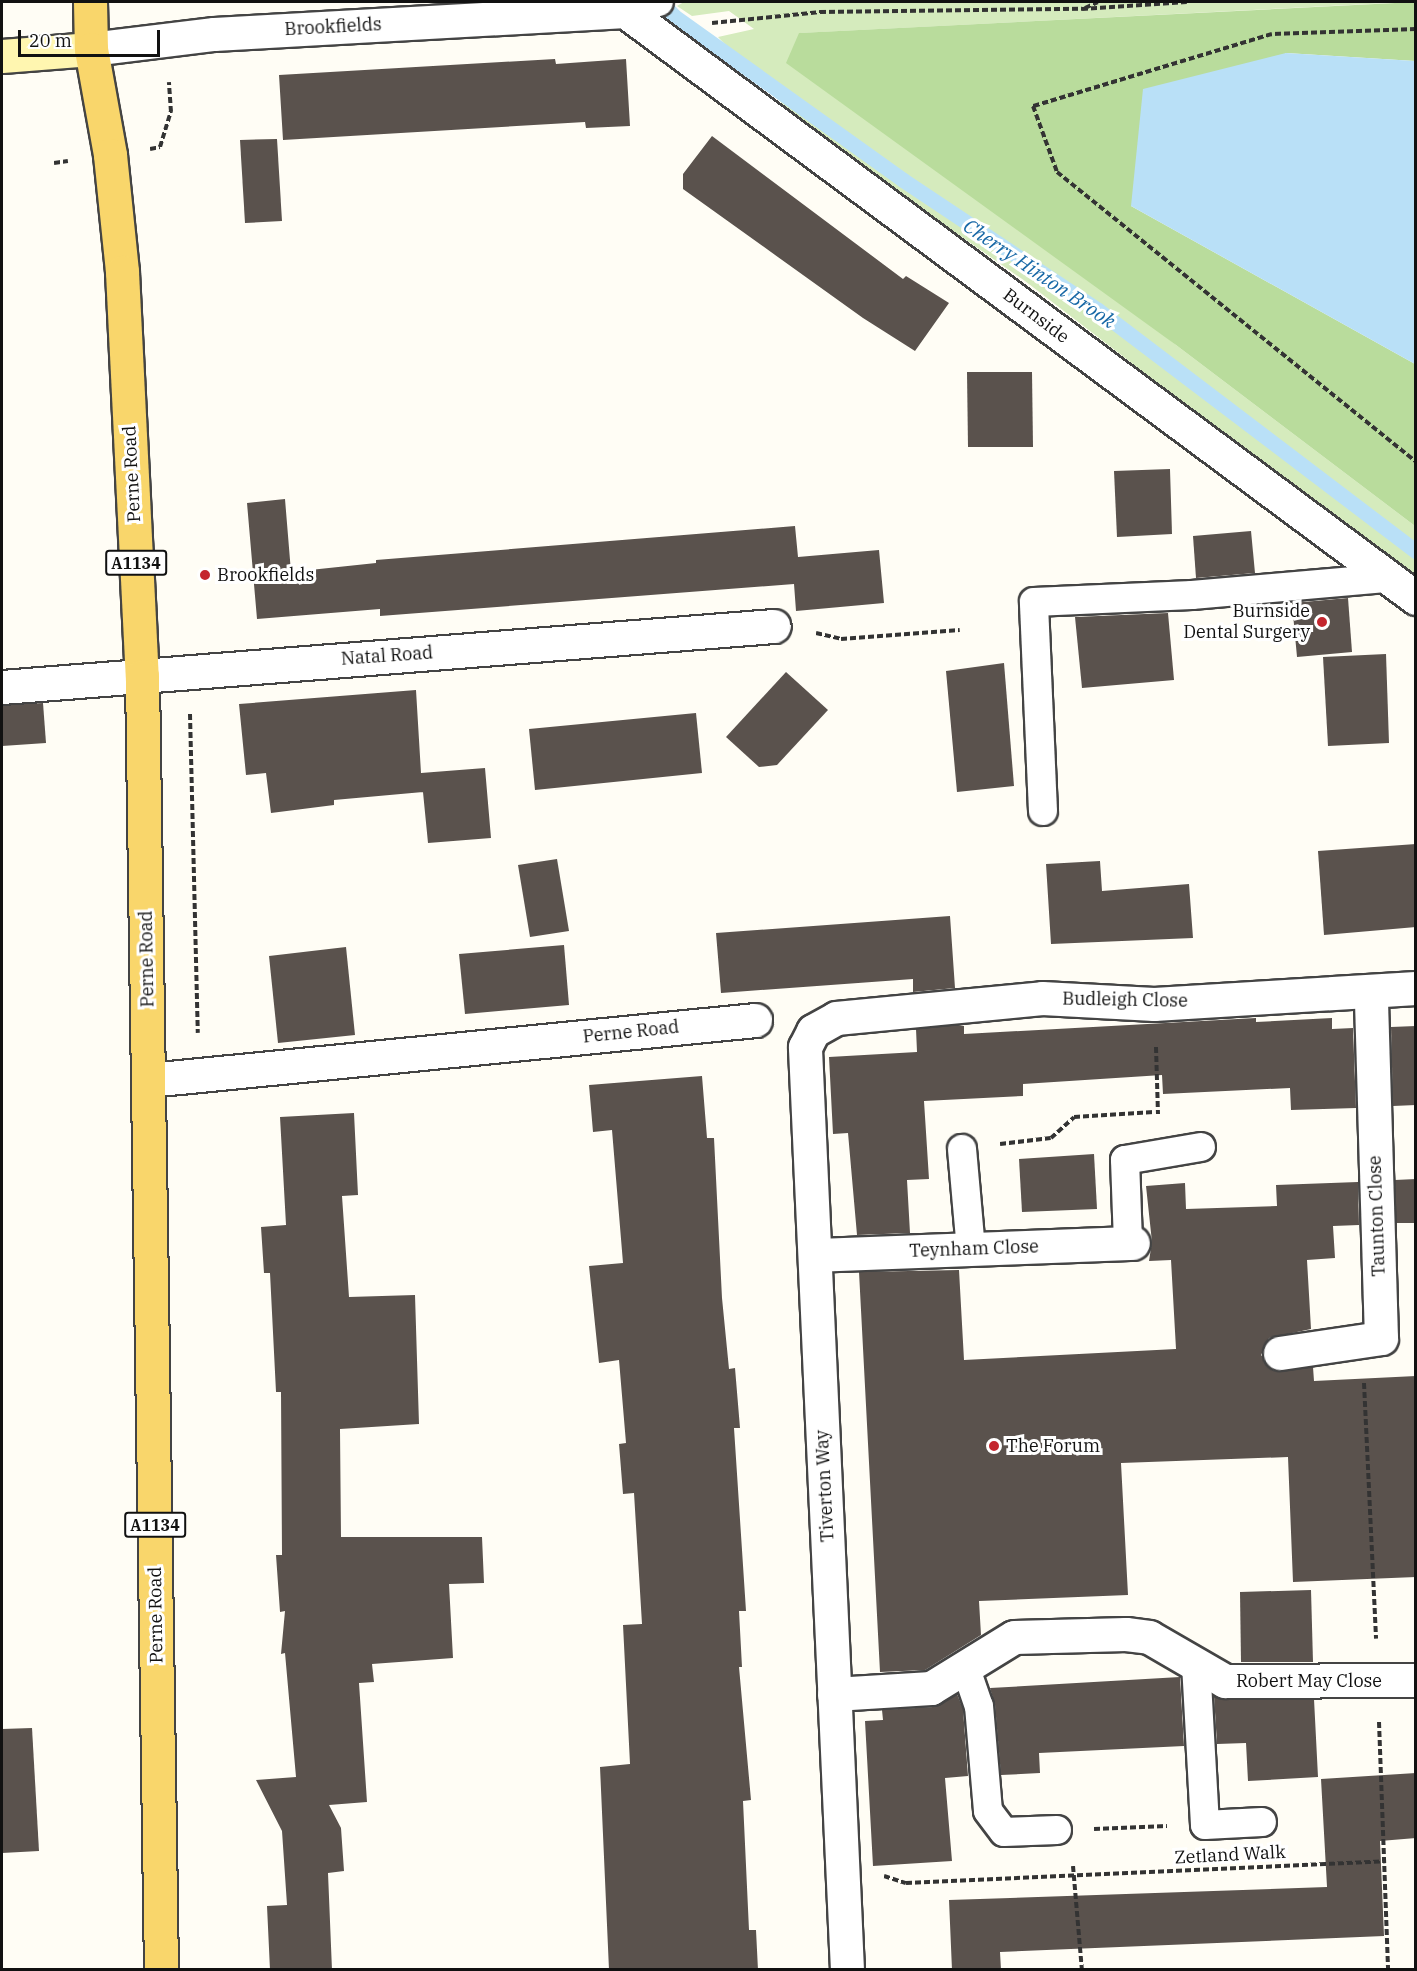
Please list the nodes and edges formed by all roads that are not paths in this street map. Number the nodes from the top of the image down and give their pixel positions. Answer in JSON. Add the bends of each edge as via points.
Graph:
{"nodes":[{"id":1,"x":90,"y":2,"type":"edge"},
{"id":2,"x":649,"y":13,"type":"edge"},
{"id":3,"x":91,"y":49,"type":"junction"},
{"id":4,"x":2,"y":56,"type":"edge"},
{"id":5,"x":1388,"y":578,"type":"junction"},
{"id":6,"x":1416,"y":598,"type":"edge"},
{"id":7,"x":774,"y":626,"type":"road end"},
{"id":8,"x":142,"y":676,"type":"junction"},
{"id":9,"x":2,"y":687,"type":"edge"},
{"id":10,"x":1043,"y":811,"type":"dead end"},
{"id":11,"x":1416,"y":988,"type":"edge"},
{"id":12,"x":1371,"y":992,"type":"junction"},
{"id":13,"x":836,"y":1018,"type":"joint"},
{"id":14,"x":755,"y":1020,"type":"dead end"},
{"id":15,"x":149,"y":1080,"type":"junction"},
{"id":16,"x":1201,"y":1147,"type":"dead end"},
{"id":17,"x":962,"y":1149,"type":"road end"},
{"id":18,"x":1131,"y":1242,"type":"joint"},
{"id":19,"x":971,"y":1249,"type":"junction"},
{"id":20,"x":815,"y":1256,"type":"junction"},
{"id":21,"x":1280,"y":1353,"type":"dead end"},
{"id":22,"x":1196,"y":1664,"type":"junction"},
{"id":23,"x":966,"y":1669,"type":"junction"},
{"id":24,"x":1416,"y":1680,"type":"edge"},
{"id":25,"x":834,"y":1694,"type":"junction"},
{"id":26,"x":1262,"y":1822,"type":"dead end"},
{"id":27,"x":1057,"y":1830,"type":"road end"},
{"id":28,"x":161,"y":1970,"type":"edge"},
{"id":29,"x":847,"y":1970,"type":"edge"}],
"edges":[{"from":1,"to":3,"type":"main road","number":"A1134"},
{"from":2,"to":3,"type":"street","name":"Brookfields","via":[[214,34]]},
{"from":2,"to":5,"type":"street","name":"Burnside"},
{"from":3,"to":4,"type":"street","name":"Brookfields"},
{"from":3,"to":8,"type":"main road","name":"Perne Road","number":"A1134","via":[[110,155],[122,272]]},
{"from":5,"to":6,"type":"street","name":"Burnside"},
{"from":5,"to":10,"type":"lane","via":[[1192,596],[1034,602]]},
{"from":7,"to":8,"type":"street","name":"Natal Road"},
{"from":8,"to":9,"type":"street","name":"Natal Road"},
{"from":8,"to":15,"type":"main road","name":"Perne Road","number":"A1134"},
{"from":11,"to":12,"type":"street","name":"Budleigh Close"},
{"from":12,"to":13,"type":"street","name":"Budleigh Close","via":[[1154,1004],[1042,998]]},
{"from":12,"to":21,"type":"street","name":"Taunton Close","via":[[1381,1338]]},
{"from":13,"to":20,"type":"street","name":"Tiverton Way","via":[[813,1030],[805,1047]]},
{"from":14,"to":15,"type":"street","name":"Perne Road"},
{"from":15,"to":28,"type":"main road","name":"Perne Road","number":"A1134"},
{"from":16,"to":18,"type":"lane","via":[[1125,1160]]},
{"from":17,"to":19,"type":"lane"},
{"from":18,"to":19,"type":"street","name":"Teynham Close"},
{"from":19,"to":20,"type":"street","name":"Teynham Close"},
{"from":20,"to":25,"type":"street","name":"Tiverton Way"},
{"from":22,"to":23,"type":"street","name":"Robert May Close","via":[[1149,1637],[1126,1634],[1014,1637],[990,1649]]},
{"from":22,"to":24,"type":"street","name":"Robert May Close","via":[[1225,1681]]},
{"from":22,"to":26,"type":"lane","via":[[1205,1825]]},
{"from":23,"to":25,"type":"street","name":"Robert May Close","via":[[931,1688]]},
{"from":23,"to":27,"type":"lane","via":[[979,1706],[988,1811],[1004,1832]]},
{"from":25,"to":29,"type":"street","name":"Tiverton Way"}]}
